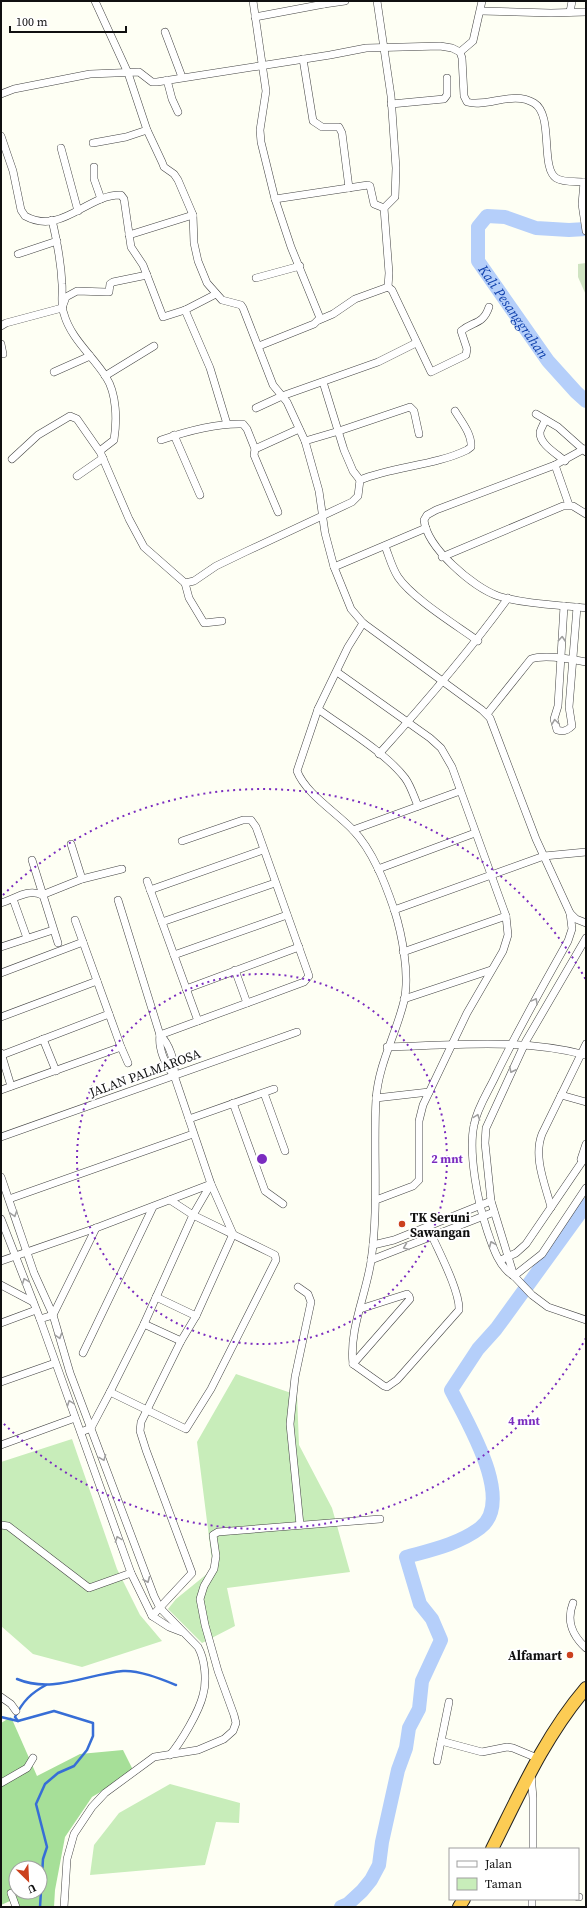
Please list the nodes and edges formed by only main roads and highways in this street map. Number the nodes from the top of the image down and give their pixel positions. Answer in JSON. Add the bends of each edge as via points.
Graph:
{"nodes":[{"id":1,"x":585,"y":1690,"type":"edge"},
{"id":2,"x":492,"y":1848,"type":"edge"}],
"edges":[{"from":1,"to":2,"type":"highway","via":[[537,1758]]}]}
